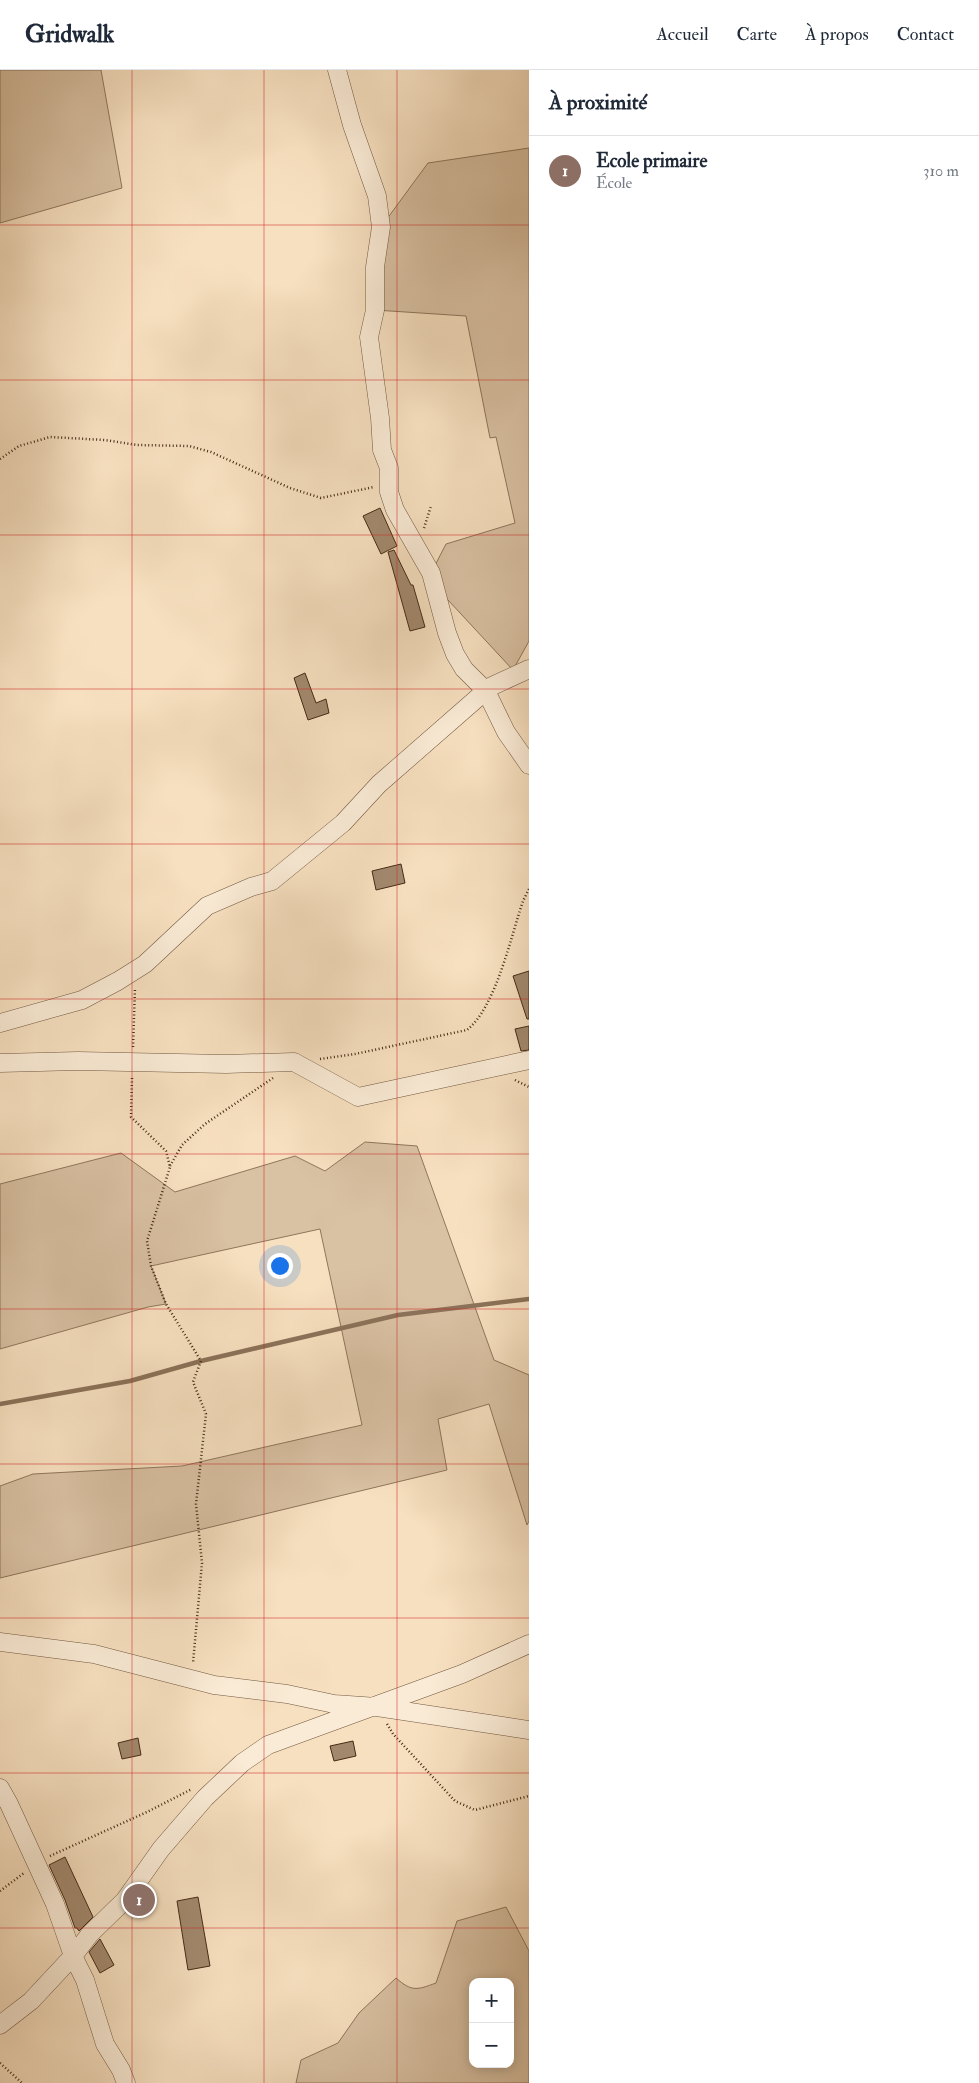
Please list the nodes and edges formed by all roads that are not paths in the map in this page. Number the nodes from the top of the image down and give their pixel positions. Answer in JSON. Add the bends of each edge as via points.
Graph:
{"nodes":[{"id":1,"x":337,"y":70,"type":"edge"},
{"id":2,"x":529,"y":669,"type":"edge"},
{"id":3,"x":486,"y":691,"type":"junction"},
{"id":4,"x":529,"y":765,"type":"edge"},
{"id":5,"x":0,"y":1023,"type":"edge"},
{"id":6,"x":529,"y":1060,"type":"edge"},
{"id":7,"x":0,"y":1063,"type":"edge"},
{"id":8,"x":0,"y":1642,"type":"edge"},
{"id":9,"x":529,"y":1644,"type":"edge"},
{"id":10,"x":378,"y":1707,"type":"junction"},
{"id":11,"x":529,"y":1730,"type":"edge"},
{"id":12,"x":0,"y":1788,"type":"edge"},
{"id":13,"x":73,"y":1956,"type":"junction"},
{"id":14,"x":0,"y":2025,"type":"edge"},
{"id":15,"x":126,"y":2083,"type":"edge"}],
"edges":[{"from":1,"to":3,"type":"street","via":[[377,196],[381,226],[375,310],[369,337],[382,450],[389,468],[389,492],[395,510],[431,573],[455,654],[464,669]]},
{"from":2,"to":3,"type":"street"},
{"from":3,"to":4,"type":"street","via":[[506,732]]},
{"from":3,"to":5,"type":"street","via":[[379,784],[343,823],[272,881],[207,906],[145,964],[82,1000]]},
{"from":6,"to":7,"type":"street","via":[[358,1097],[294,1062]]},
{"from":8,"to":10,"type":"street","via":[[94,1654],[214,1685],[287,1694],[334,1704]]},
{"from":9,"to":10,"type":"street"},
{"from":10,"to":11,"type":"street"},
{"from":10,"to":13,"type":"street","via":[[268,1745],[242,1763],[204,1798],[161,1849],[125,1900],[90,1934]]},
{"from":12,"to":13,"type":"street","via":[[38,1864]]},
{"from":13,"to":14,"type":"street","via":[[31,2001]]},
{"from":13,"to":15,"type":"street","via":[[85,1980],[105,2044]]}]}
